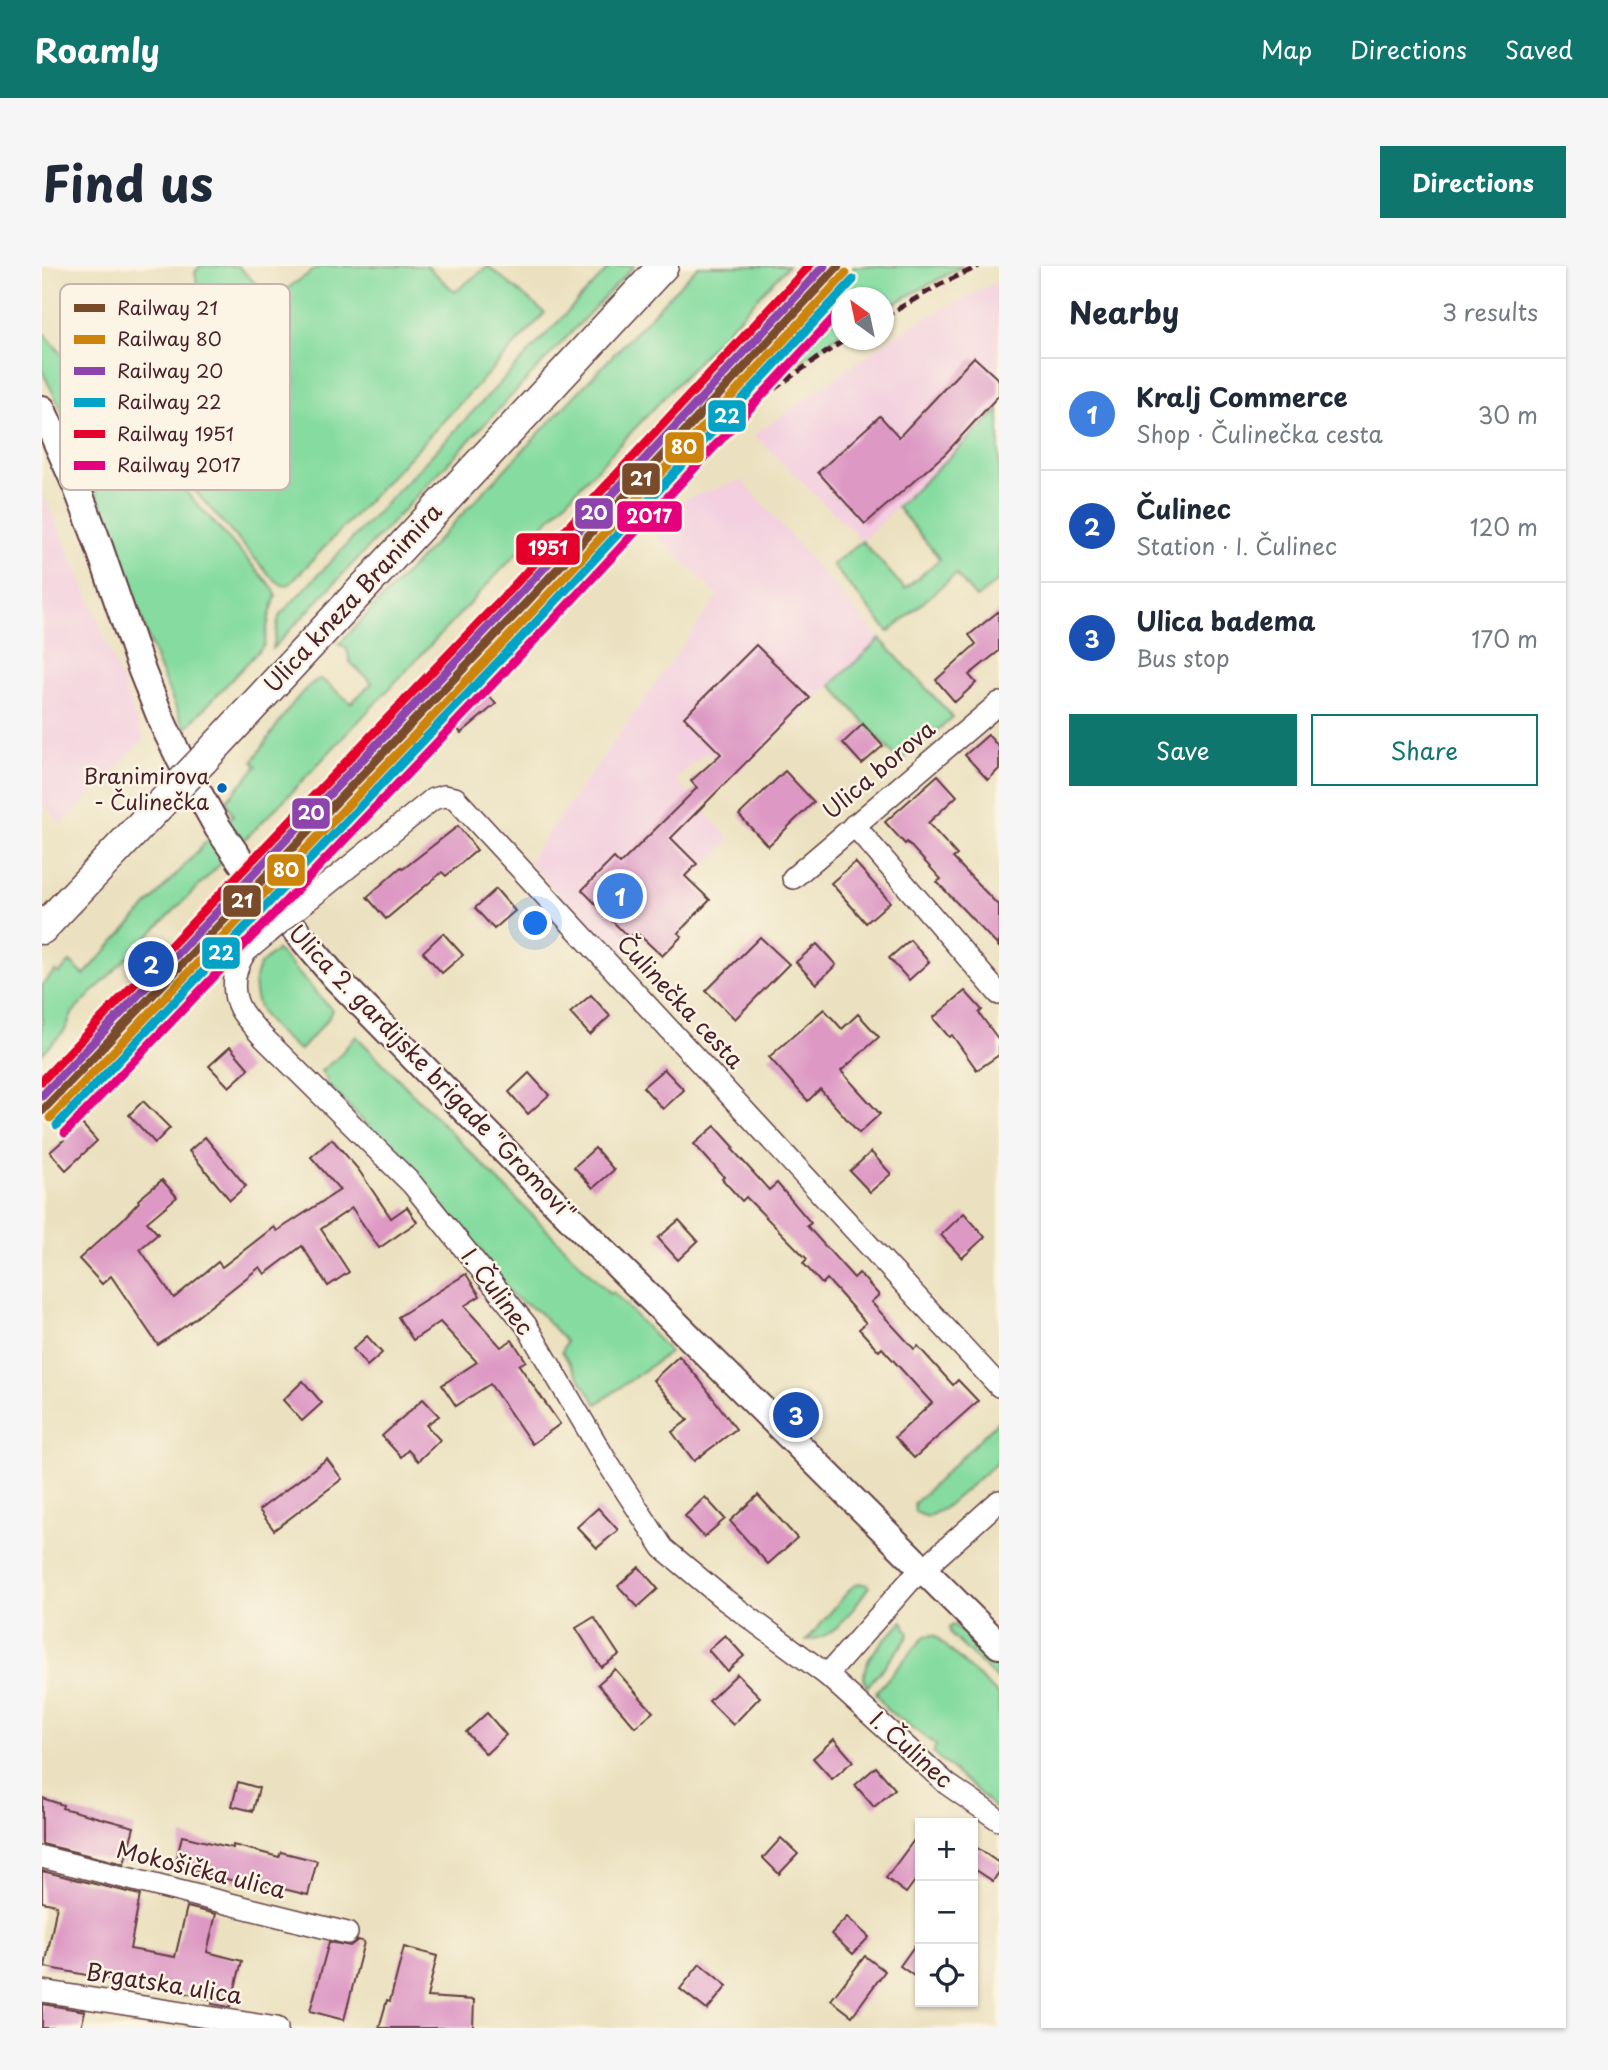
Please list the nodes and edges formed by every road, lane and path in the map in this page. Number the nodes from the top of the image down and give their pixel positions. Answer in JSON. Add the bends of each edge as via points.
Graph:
{"nodes":[{"id":1,"x":663,"y":266,"type":"edge"},
{"id":2,"x":42,"y":409,"type":"edge"},
{"id":3,"x":60,"y":448,"type":"edge"},
{"id":4,"x":77,"y":490,"type":"edge"},
{"id":5,"x":999,"y":703,"type":"edge"},
{"id":6,"x":854,"y":825,"type":"junction"},
{"id":7,"x":793,"y":878,"type":"dead end"},
{"id":8,"x":298,"y":908,"type":"joint"},
{"id":9,"x":45,"y":919,"type":"edge"},
{"id":10,"x":999,"y":994,"type":"edge"},
{"id":11,"x":999,"y":1386,"type":"edge"},
{"id":12,"x":999,"y":1501,"type":"edge"},
{"id":13,"x":922,"y":1570,"type":"junction"},
{"id":14,"x":999,"y":1645,"type":"edge"},
{"id":15,"x":827,"y":1675,"type":"junction"},
{"id":16,"x":999,"y":1820,"type":"edge"},
{"id":17,"x":42,"y":1857,"type":"edge"},
{"id":18,"x":347,"y":1933,"type":"dead end"},
{"id":19,"x":42,"y":1991,"type":"edge"},
{"id":20,"x":277,"y":2028,"type":"edge"}],
"edges":[{"from":1,"to":9,"type":"main road","name":"Ulica kneza Branimira","bridge":true,"via":[[202,760]]},
{"from":2,"to":3,"type":"street","name":"Ulica 2. gardijske brigade \"Gromovi\""},
{"from":4,"to":13,"type":"street","name":"Ulica 2. gardijske brigade \"Gromovi\"","via":[[164,726],[218,828],[256,883],[335,976]]},
{"from":5,"to":6,"type":"street","name":"Ulica borova"},
{"from":6,"to":7,"type":"street","name":"Ulica borova"},
{"from":6,"to":10,"type":"street"},
{"from":8,"to":11,"type":"street","name":"Čulinečka cesta","via":[[433,799],[455,797]]},
{"from":8,"to":15,"type":"street","name":"I. Čulinec","bridge":true,"via":[[246,952],[237,966],[234,994],[245,1018],[412,1184],[526,1325],[663,1548],[723,1599]]},
{"from":12,"to":13,"type":"street"},
{"from":13,"to":14,"type":"street"},
{"from":13,"to":15,"type":"street"},
{"from":15,"to":16,"type":"street","name":"I. Čulinec","via":[[947,1784]]},
{"from":17,"to":18,"type":"street","name":"Mokošička ulica"},
{"from":19,"to":20,"type":"street","name":"Brgatska ulica"}]}
